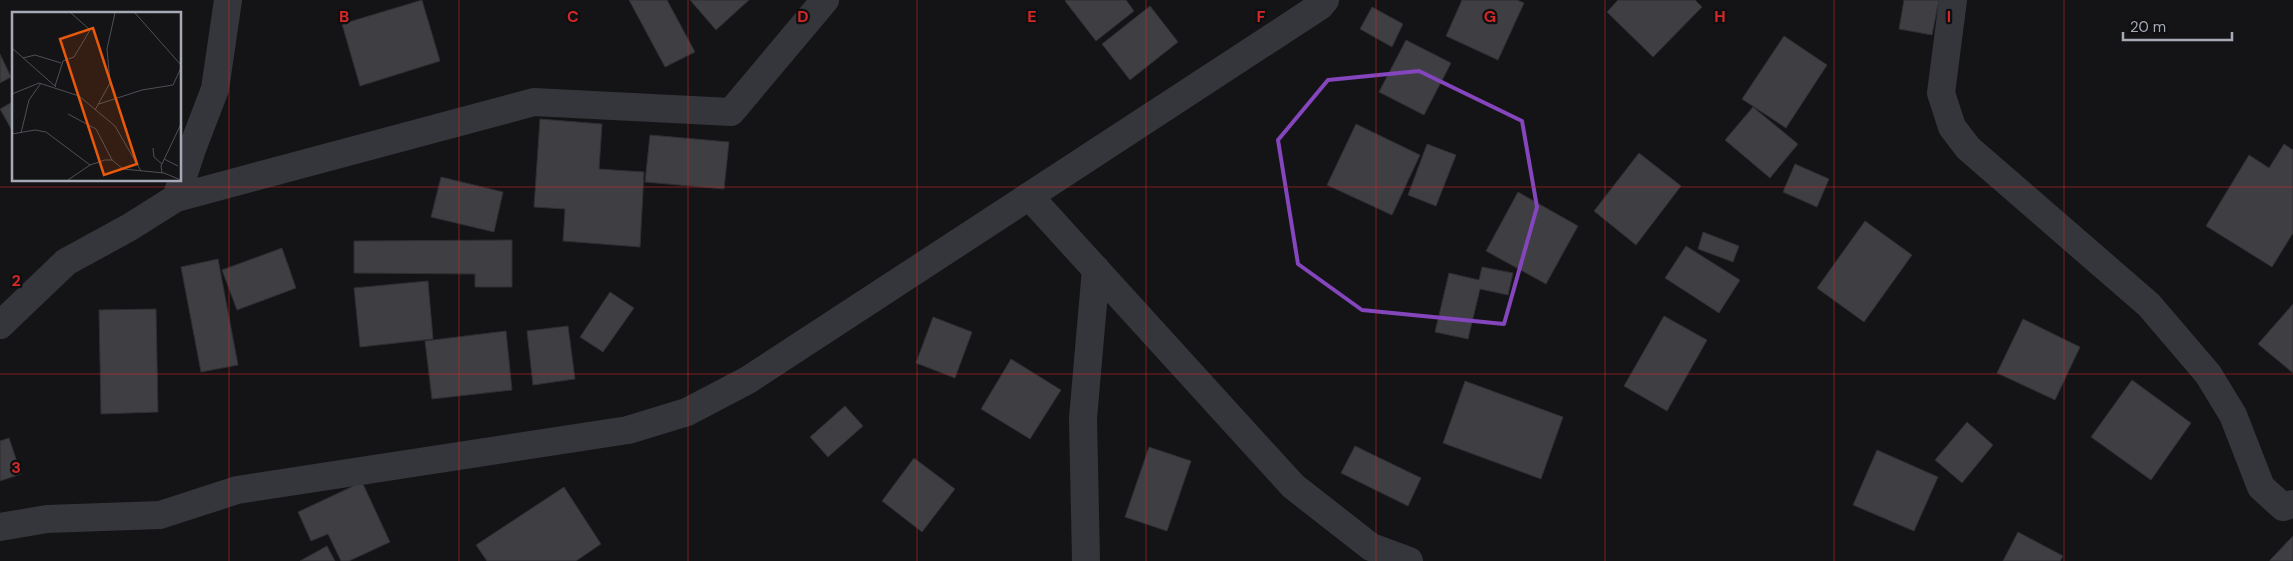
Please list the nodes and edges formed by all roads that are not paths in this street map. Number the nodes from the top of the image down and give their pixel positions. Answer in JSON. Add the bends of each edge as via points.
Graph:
{"nodes":[{"id":1,"x":228,"y":0,"type":"edge"},
{"id":2,"x":825,"y":0,"type":"edge"},
{"id":3,"x":1325,"y":0,"type":"edge"},
{"id":4,"x":1953,"y":0,"type":"edge"},
{"id":5,"x":1029,"y":196,"type":"junction"},
{"id":6,"x":176,"y":198,"type":"junction"},
{"id":7,"x":1096,"y":270,"type":"junction"},
{"id":8,"x":0,"y":325,"type":"edge"},
{"id":9,"x":2293,"y":504,"type":"edge"},
{"id":10,"x":0,"y":527,"type":"edge"},
{"id":11,"x":1086,"y":561,"type":"edge"},
{"id":12,"x":1408,"y":561,"type":"edge"}],
"edges":[{"from":1,"to":6,"type":"street","via":[[215,89]]},
{"from":2,"to":6,"type":"street","via":[[731,112],[534,102]]},
{"from":3,"to":5,"type":"street"},
{"from":4,"to":9,"type":"street","via":[[1941,93],[1952,127],[1968,148],[2149,305],[2213,383],[2233,415],[2261,487],[2283,506]]},
{"from":5,"to":7,"type":"street"},
{"from":5,"to":10,"type":"street","via":[[748,380],[687,412],[628,430],[237,490],[160,514],[47,519]]},
{"from":6,"to":8,"type":"street","via":[[130,228],[66,262]]},
{"from":7,"to":11,"type":"street","via":[[1083,418]]},
{"from":7,"to":12,"type":"street","via":[[1293,486],[1371,547]]}]}
